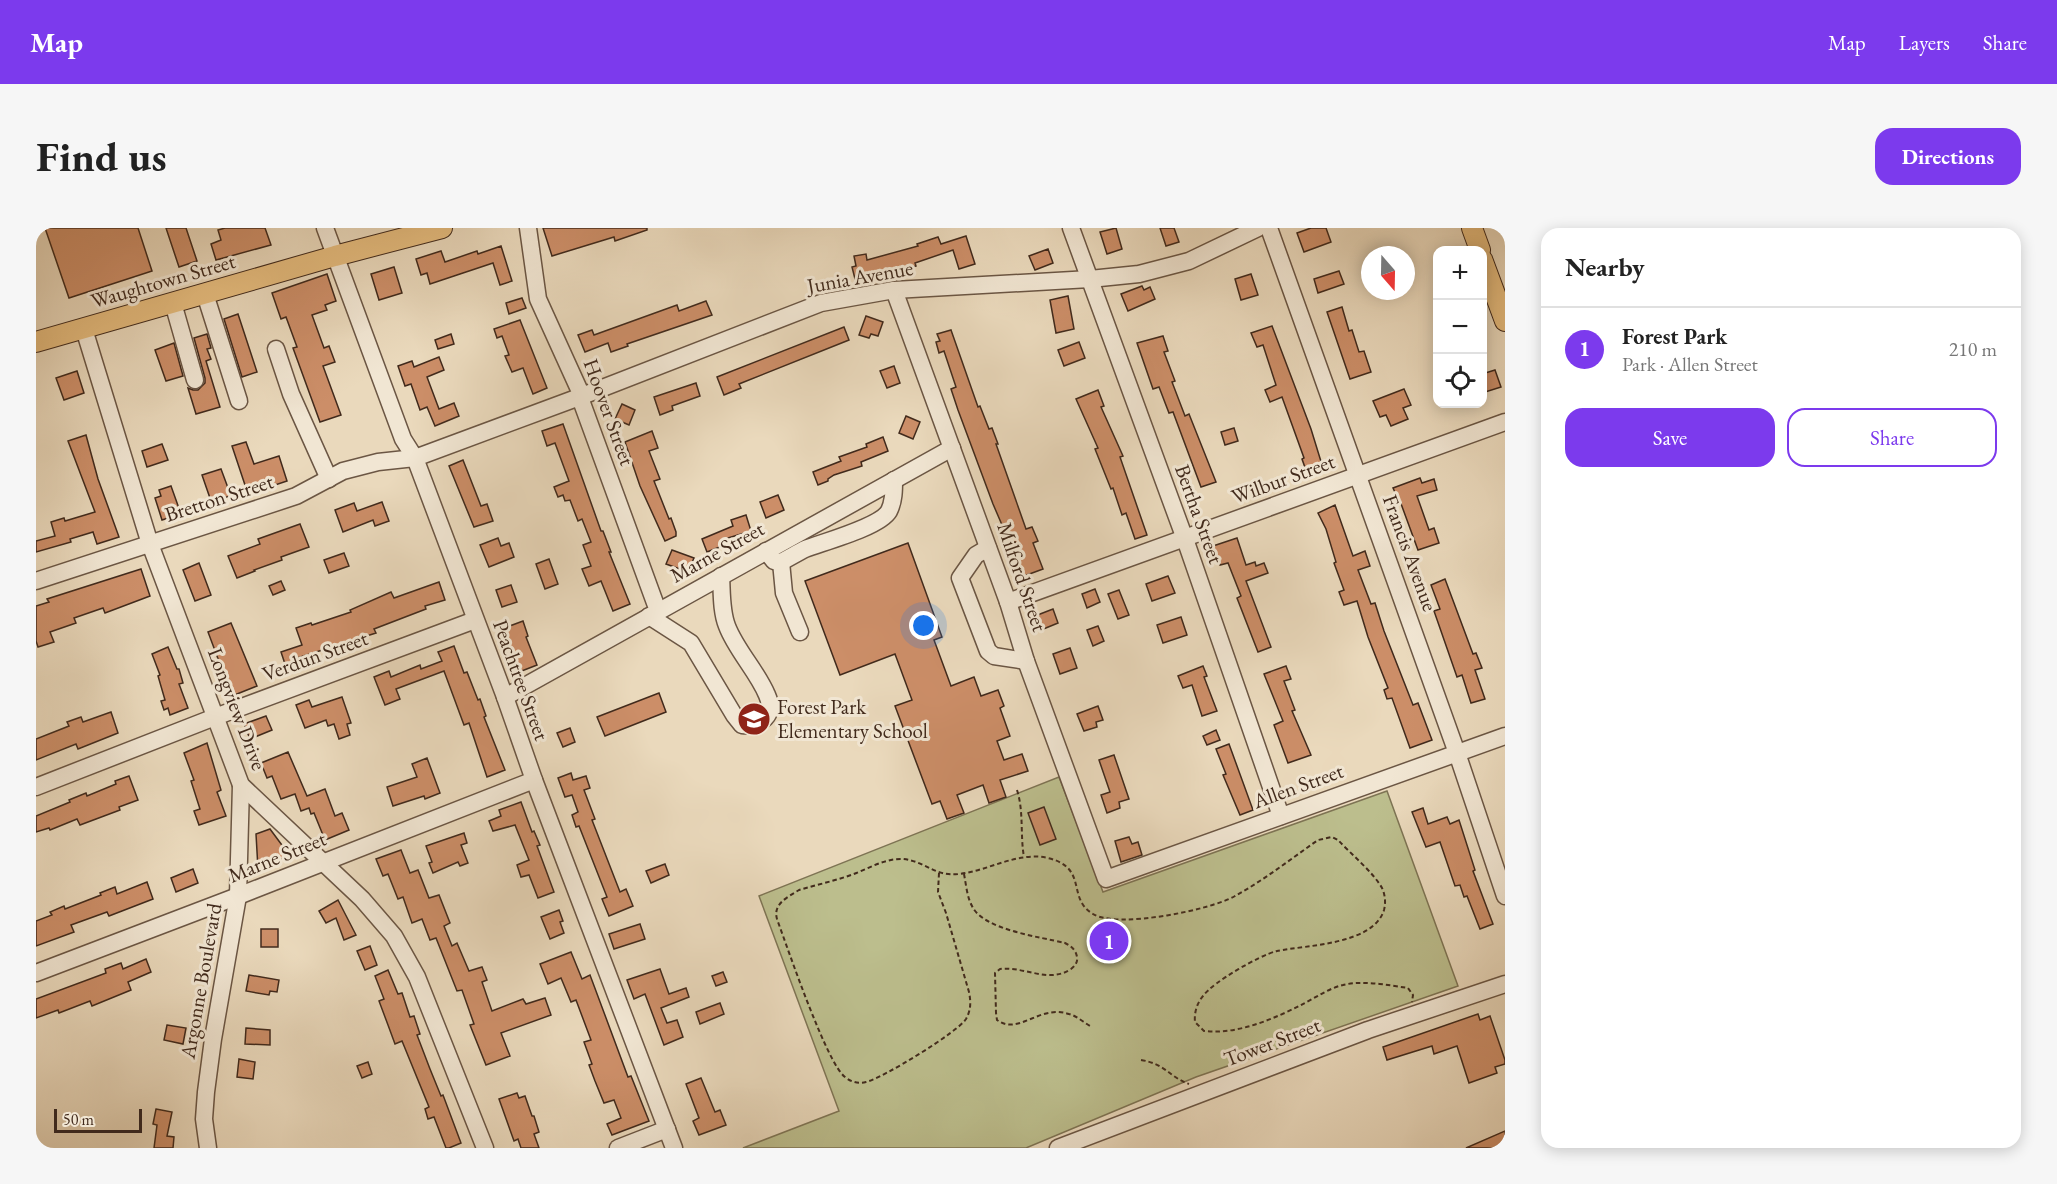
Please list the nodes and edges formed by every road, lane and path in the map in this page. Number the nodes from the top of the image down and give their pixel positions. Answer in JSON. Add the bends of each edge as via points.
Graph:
{"nodes":[{"id":1,"x":325,"y":228,"type":"edge"},
{"id":2,"x":442,"y":228,"type":"edge"},
{"id":3,"x":528,"y":228,"type":"edge"},
{"id":4,"x":1071,"y":228,"type":"edge"},
{"id":5,"x":1258,"y":228,"type":"edge"},
{"id":6,"x":1269,"y":228,"type":"edge"},
{"id":7,"x":1472,"y":228,"type":"edge"},
{"id":8,"x":1479,"y":246,"type":"edge"},
{"id":9,"x":334,"y":256,"type":"junction"},
{"id":10,"x":1487,"y":272,"type":"edge"},
{"id":11,"x":1090,"y":279,"type":"junction"},
{"id":12,"x":894,"y":290,"type":"junction"},
{"id":13,"x":205,"y":294,"type":"junction"},
{"id":14,"x":173,"y":303,"type":"junction"},
{"id":15,"x":1505,"y":321,"type":"edge"},
{"id":16,"x":84,"y":329,"type":"junction"},
{"id":17,"x":36,"y":342,"type":"edge"},
{"id":18,"x":276,"y":349,"type":"dead end"},
{"id":19,"x":195,"y":380,"type":"dead end"},
{"id":20,"x":582,"y":396,"type":"junction"},
{"id":21,"x":239,"y":400,"type":"dead end"},
{"id":22,"x":1505,"y":422,"type":"edge"},
{"id":23,"x":952,"y":448,"type":"junction"},
{"id":24,"x":415,"y":458,"type":"junction"},
{"id":25,"x":1359,"y":475,"type":"junction"},
{"id":26,"x":329,"y":479,"type":"junction"},
{"id":27,"x":894,"y":480,"type":"junction"},
{"id":28,"x":1185,"y":539,"type":"junction"},
{"id":29,"x":150,"y":544,"type":"junction"},
{"id":30,"x":988,"y":548,"type":"junction"},
{"id":31,"x":766,"y":550,"type":"junction"},
{"id":32,"x":781,"y":562,"type":"junction"},
{"id":33,"x":721,"y":576,"type":"junction"},
{"id":34,"x":36,"y":581,"type":"edge"},
{"id":35,"x":1008,"y":603,"type":"junction"},
{"id":36,"x":653,"y":613,"type":"junction"},
{"id":37,"x":475,"y":620,"type":"junction"},
{"id":38,"x":800,"y":632,"type":"dead end"},
{"id":39,"x":1026,"y":661,"type":"junction"},
{"id":40,"x":505,"y":697,"type":"junction"},
{"id":41,"x":214,"y":717,"type":"junction"},
{"id":42,"x":1505,"y":736,"type":"edge"},
{"id":43,"x":1457,"y":753,"type":"junction"},
{"id":44,"x":534,"y":780,"type":"junction"},
{"id":45,"x":241,"y":785,"type":"junction"},
{"id":46,"x":36,"y":787,"type":"edge"},
{"id":47,"x":1017,"y":790,"type":"dead end"},
{"id":48,"x":1281,"y":816,"type":"junction"},
{"id":49,"x":1023,"y":857,"type":"junction"},
{"id":50,"x":324,"y":862,"type":"junction"},
{"id":51,"x":939,"y":873,"type":"junction"},
{"id":52,"x":964,"y":874,"type":"junction"},
{"id":53,"x":1106,"y":879,"type":"joint"},
{"id":54,"x":238,"y":896,"type":"junction"},
{"id":55,"x":1505,"y":896,"type":"edge"},
{"id":56,"x":36,"y":973,"type":"edge"},
{"id":57,"x":1505,"y":984,"type":"edge"},
{"id":58,"x":1412,"y":1004,"type":"dead end"},
{"id":59,"x":1090,"y":1026,"type":"dead end"},
{"id":60,"x":1142,"y":1060,"type":"dead end"},
{"id":61,"x":1194,"y":1084,"type":"dead end"},
{"id":62,"x":667,"y":1129,"type":"junction"},
{"id":63,"x":1085,"y":1143,"type":"edge"},
{"id":64,"x":208,"y":1148,"type":"edge"},
{"id":65,"x":485,"y":1148,"type":"edge"},
{"id":66,"x":618,"y":1148,"type":"edge"},
{"id":67,"x":674,"y":1148,"type":"edge"},
{"id":68,"x":1058,"y":1148,"type":"edge"}],
"edges":[{"from":1,"to":9,"type":"street","name":"Peachtree Street"},
{"from":2,"to":9,"type":"main road","name":"Waughtown Street"},
{"from":3,"to":20,"type":"street","name":"Hoover Street","via":[[538,299]]},
{"from":4,"to":11,"type":"street","name":"Bertha Street"},
{"from":5,"to":11,"type":"street","name":"Junia Avenue","via":[[1189,261],[1139,274]]},
{"from":6,"to":25,"type":"street","name":"Francis Avenue"},
{"from":7,"to":8,"type":"main road"},
{"from":9,"to":13,"type":"main road","name":"Waughtown Street"},
{"from":9,"to":24,"type":"street","name":"Peachtree Street","via":[[403,439]]},
{"from":10,"to":15,"type":"main road"},
{"from":11,"to":12,"type":"street","name":"Junia Avenue"},
{"from":11,"to":28,"type":"street","name":"Bertha Street"},
{"from":12,"to":20,"type":"street","name":"Junia Avenue","via":[[821,303]]},
{"from":12,"to":23,"type":"street","name":"Milford Street"},
{"from":13,"to":14,"type":"main road","name":"Waughtown Street"},
{"from":13,"to":21,"type":"street"},
{"from":14,"to":16,"type":"main road","name":"Waughtown Street"},
{"from":14,"to":19,"type":"street"},
{"from":16,"to":17,"type":"main road","name":"Waughtown Street"},
{"from":16,"to":29,"type":"street","name":"Longview Drive"},
{"from":18,"to":26,"type":"street","via":[[291,394]]},
{"from":20,"to":24,"type":"street","name":"Junia Avenue"},
{"from":20,"to":36,"type":"street","name":"Hoover Street"},
{"from":22,"to":25,"type":"street","name":"Wilbur Street"},
{"from":23,"to":27,"type":"street","name":"Marne Street"},
{"from":23,"to":30,"type":"street","name":"Milford Street"},
{"from":24,"to":26,"type":"street","name":"Bretton Street","via":[[378,462]]},
{"from":24,"to":37,"type":"street","name":"Peachtree Street"},
{"from":25,"to":28,"type":"street","name":"Wilbur Street"},
{"from":25,"to":43,"type":"street","name":"Francis Avenue"},
{"from":26,"to":29,"type":"street","name":"Bretton Street","via":[[296,496]]},
{"from":27,"to":31,"type":"street","name":"Marne Street"},
{"from":27,"to":32,"type":"street","via":[[894,496],[888,513],[881,519]]},
{"from":28,"to":35,"type":"street","name":"Wilbur Street"},
{"from":28,"to":48,"type":"street","name":"Bertha Street"},
{"from":29,"to":34,"type":"street","name":"Bretton Street"},
{"from":29,"to":41,"type":"street","name":"Longview Drive"},
{"from":30,"to":35,"type":"street","name":"Milford Street"},
{"from":30,"to":39,"type":"street","via":[[976,555],[960,578],[988,651],[994,656]]},
{"from":31,"to":32,"type":"street","via":[[774,561]]},
{"from":31,"to":33,"type":"street","name":"Marne Street"},
{"from":32,"to":38,"type":"street","via":[[784,593]]},
{"from":33,"to":36,"type":"street","name":"Marne Street"},
{"from":33,"to":36,"type":"street","via":[[727,627],[768,696],[770,710],[765,720],[754,726],[742,725],[734,715],[691,643]]},
{"from":35,"to":39,"type":"street","name":"Milford Street"},
{"from":36,"to":40,"type":"street","name":"Marne Street"},
{"from":37,"to":40,"type":"street","name":"Peachtree Street"},
{"from":37,"to":41,"type":"street","name":"Verdun Street"},
{"from":39,"to":53,"type":"street","name":"Milford Street"},
{"from":40,"to":44,"type":"street","name":"Peachtree Street"},
{"from":41,"to":45,"type":"street","name":"Longview Drive"},
{"from":41,"to":46,"type":"street","name":"Verdun Street"},
{"from":42,"to":43,"type":"street","name":"Allen Street"},
{"from":43,"to":48,"type":"street","name":"Allen Street"},
{"from":43,"to":55,"type":"street","name":"Francis Avenue"},
{"from":44,"to":50,"type":"street","name":"Marne Street"},
{"from":44,"to":62,"type":"street","name":"Peachtree Street"},
{"from":45,"to":50,"type":"street","name":"Longview Drive"},
{"from":45,"to":54,"type":"street","name":"Argonne Boulevard"},
{"from":47,"to":49,"type":"path","via":[[1022,809]]},
{"from":48,"to":53,"type":"street","name":"Allen Street"},
{"from":49,"to":52,"type":"path"},
{"from":49,"to":58,"type":"path","via":[[1046,857],[1067,867],[1073,872],[1080,901],[1103,919],[1136,920],[1234,897],[1318,840],[1332,837],[1382,887],[1385,904],[1378,921],[1357,935],[1322,945],[1276,951],[1248,965],[1203,996],[1196,1022],[1204,1031],[1226,1032],[1275,1016],[1346,984],[1408,988],[1413,995]]},
{"from":50,"to":54,"type":"street","name":"Marne Street"},
{"from":50,"to":65,"type":"street","name":"Longview Drive","via":[[394,936],[411,967]]},
{"from":51,"to":51,"type":"path","via":[[916,862],[894,859],[799,890],[778,906],[776,917],[826,1045],[839,1072],[847,1079],[857,1083],[874,1079],[965,1022],[971,1004],[969,992],[938,892]]},
{"from":51,"to":52,"type":"path"},
{"from":52,"to":59,"type":"path","via":[[971,906],[977,914],[1003,928],[1065,943],[1077,957],[1073,968],[1051,976],[1000,969],[995,974],[998,1020],[1012,1026],[1033,1016],[1059,1012]]},
{"from":54,"to":56,"type":"street","name":"Marne Street"},
{"from":54,"to":64,"type":"street","name":"Argonne Boulevard","via":[[206,1092]]},
{"from":57,"to":63,"type":"street","name":"Tower Street","via":[[1368,1030]]},
{"from":60,"to":61,"type":"path","via":[[1164,1067],[1180,1081]]},
{"from":62,"to":66,"type":"street"},
{"from":62,"to":67,"type":"street","name":"Peachtree Street"},
{"from":63,"to":68,"type":"street","name":"Tower Street"}]}
